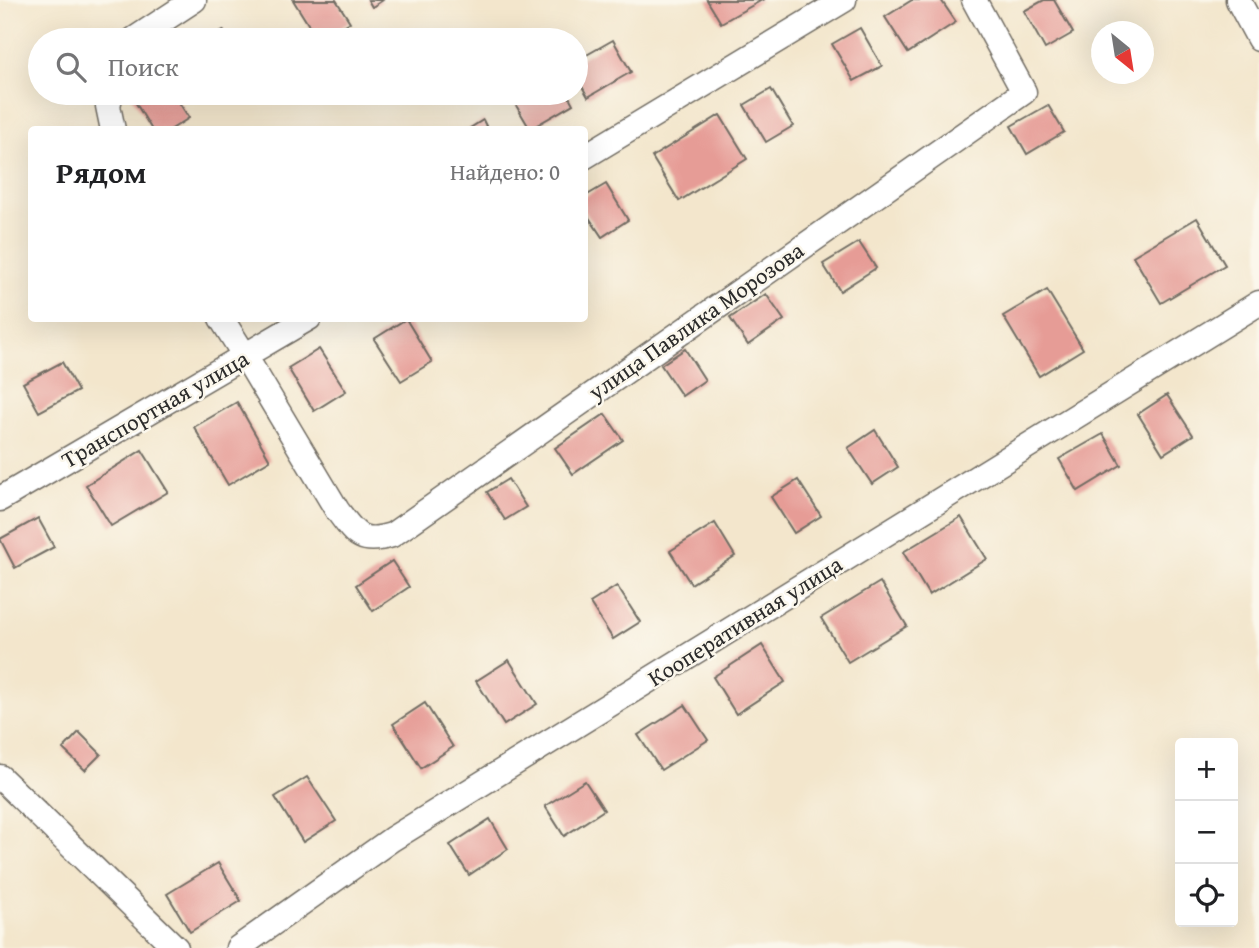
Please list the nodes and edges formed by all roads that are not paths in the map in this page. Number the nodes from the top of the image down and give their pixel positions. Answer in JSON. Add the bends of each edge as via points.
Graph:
{"nodes":[{"id":1,"x":194,"y":0,"type":"edge"},
{"id":2,"x":844,"y":0,"type":"edge"},
{"id":3,"x":974,"y":0,"type":"edge"},
{"id":4,"x":1238,"y":0,"type":"edge"},
{"id":5,"x":151,"y":28,"type":"edge"},
{"id":6,"x":1259,"y":39,"type":"edge"},
{"id":7,"x":108,"y":105,"type":"edge"},
{"id":8,"x":112,"y":126,"type":"edge"},
{"id":9,"x":588,"y":155,"type":"edge"},
{"id":10,"x":1259,"y":303,"type":"edge"},
{"id":11,"x":224,"y":322,"type":"edge"},
{"id":12,"x":303,"y":322,"type":"edge"},
{"id":13,"x":245,"y":356,"type":"junction"},
{"id":14,"x":0,"y":499,"type":"edge"},
{"id":15,"x":0,"y":777,"type":"edge"},
{"id":16,"x":176,"y":948,"type":"edge"},
{"id":17,"x":238,"y":948,"type":"edge"}],
"edges":[{"from":1,"to":5,"type":"street"},
{"from":2,"to":9,"type":"street"},
{"from":3,"to":13,"type":"street","name":"улица Павлика Морозова","via":[[1024,92],[391,535],[376,540],[353,531]]},
{"from":4,"to":6,"type":"street"},
{"from":7,"to":8,"type":"street"},
{"from":10,"to":17,"type":"street","name":"Кооперативная улица","via":[[392,839]]},
{"from":11,"to":13,"type":"street"},
{"from":12,"to":13,"type":"street","name":"Транспортная улица"},
{"from":13,"to":14,"type":"street","name":"Транспортная улица"},
{"from":15,"to":16,"type":"street"}]}
